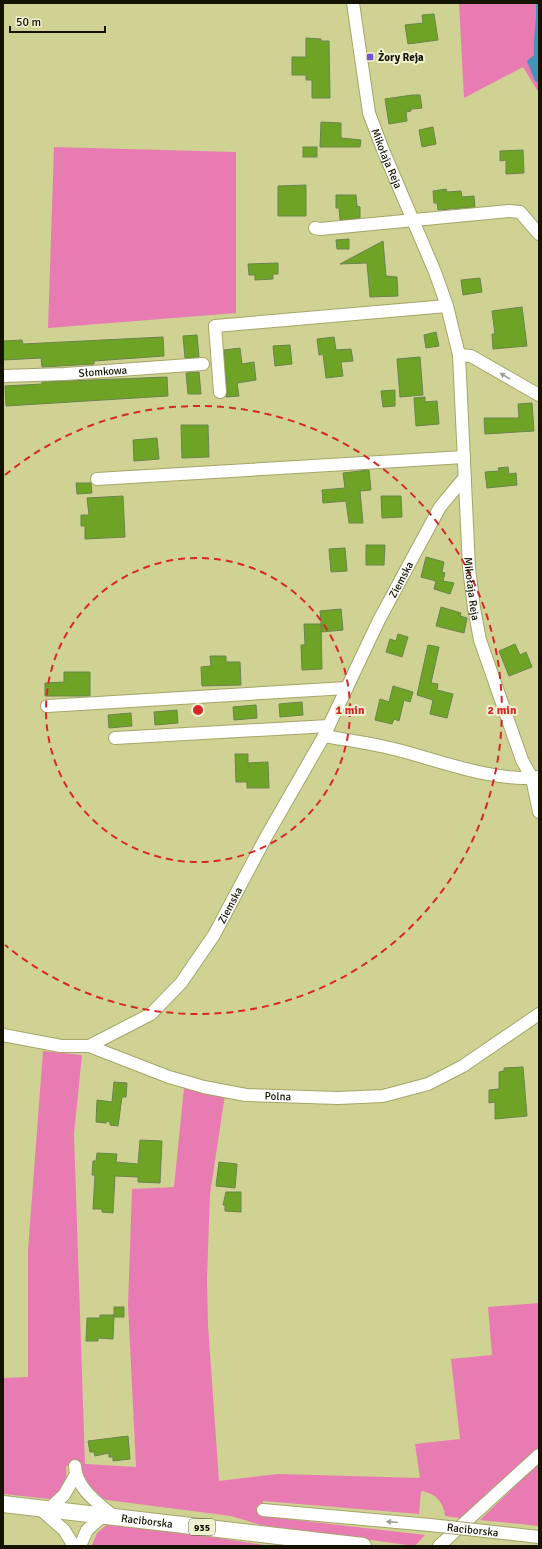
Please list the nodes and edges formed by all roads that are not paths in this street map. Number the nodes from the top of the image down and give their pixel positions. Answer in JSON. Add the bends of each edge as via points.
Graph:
{"nodes":[{"id":1,"x":353,"y":3,"type":"edge"},
{"id":2,"x":414,"y":221,"type":"junction"},
{"id":3,"x":315,"y":228,"type":"dead end"},
{"id":4,"x":539,"y":234,"type":"edge"},
{"id":5,"x":447,"y":306,"type":"junction"},
{"id":6,"x":459,"y":354,"type":"junction"},
{"id":7,"x":203,"y":364,"type":"dead end"},
{"id":8,"x":3,"y":376,"type":"edge"},
{"id":9,"x":220,"y":392,"type":"dead end"},
{"id":10,"x":539,"y":395,"type":"edge"},
{"id":11,"x":464,"y":457,"type":"junction"},
{"id":12,"x":465,"y":477,"type":"junction"},
{"id":13,"x":97,"y":479,"type":"dead end"},
{"id":14,"x":347,"y":688,"type":"junction"},
{"id":15,"x":47,"y":706,"type":"dead end"},
{"id":16,"x":327,"y":731,"type":"junction"},
{"id":17,"x":115,"y":738,"type":"dead end"},
{"id":18,"x":535,"y":777,"type":"edge"},
{"id":19,"x":539,"y":812,"type":"edge"},
{"id":20,"x":539,"y":1014,"type":"edge"},
{"id":21,"x":3,"y":1036,"type":"edge"},
{"id":22,"x":89,"y":1046,"type":"junction"},
{"id":23,"x":539,"y":1455,"type":"edge"},
{"id":24,"x":3,"y":1504,"type":"edge"},
{"id":25,"x":43,"y":1508,"type":"junction"},
{"id":26,"x":263,"y":1510,"type":"dead end"},
{"id":27,"x":108,"y":1515,"type":"junction"},
{"id":28,"x":539,"y":1537,"type":"edge"},
{"id":29,"x":74,"y":1546,"type":"edge"},
{"id":30,"x":80,"y":1546,"type":"edge"},
{"id":31,"x":363,"y":1546,"type":"edge"},
{"id":32,"x":439,"y":1546,"type":"edge"}],
"edges":[{"from":1,"to":2,"type":"street","name":"Mikołaja Reja","via":[[369,113]]},
{"from":2,"to":3,"type":"street"},
{"from":2,"to":4,"type":"street","via":[[520,212]]},
{"from":2,"to":5,"type":"street","name":"Mikołaja Reja"},
{"from":5,"to":6,"type":"street","name":"Mikołaja Reja"},
{"from":5,"to":9,"type":"street","via":[[215,326]]},
{"from":10,"to":6,"type":"street","one_way":true,"via":[[470,356]]},
{"from":6,"to":11,"type":"street","name":"Mikołaja Reja"},
{"from":7,"to":8,"type":"street","name":"Słomkowa"},
{"from":11,"to":12,"type":"street","name":"Mikołaja Reja"},
{"from":11,"to":13,"type":"street"},
{"from":12,"to":14,"type":"street","name":"Ziemska","via":[[440,507],[379,620]]},
{"from":12,"to":18,"type":"street","name":"Mikołaja Reja","via":[[469,568],[480,640],[522,760]]},
{"from":14,"to":15,"type":"street"},
{"from":14,"to":16,"type":"street","name":"Ziemska"},
{"from":16,"to":17,"type":"street"},
{"from":16,"to":18,"type":"street","via":[[488,773]]},
{"from":16,"to":22,"type":"street","name":"Ziemska","via":[[214,935],[181,983],[151,1014]]},
{"from":18,"to":19,"type":"street","name":"Mikołaja Reja"},
{"from":20,"to":22,"type":"street","name":"Polna","via":[[456,1069],[428,1084],[383,1096],[338,1098],[246,1095],[169,1077]]},
{"from":21,"to":22,"type":"street","name":"Polna","via":[[61,1046]]},
{"from":23,"to":32,"type":"street"},
{"from":24,"to":25,"type":"main road","name":"Raciborska","number":"935"},
{"from":25,"to":27,"type":"main road","name":"Raciborska","number":"935"},
{"from":25,"to":27,"type":"street","via":[[64,1495],[75,1471],[86,1492]]},
{"from":25,"to":29,"type":"street","via":[[64,1530]]},
{"from":28,"to":26,"type":"street","name":"Raciborska","one_way":true,"bridge":true},
{"from":27,"to":30,"type":"street","via":[[87,1530]]},
{"from":27,"to":31,"type":"main road","name":"Raciborska","number":"935"}]}
